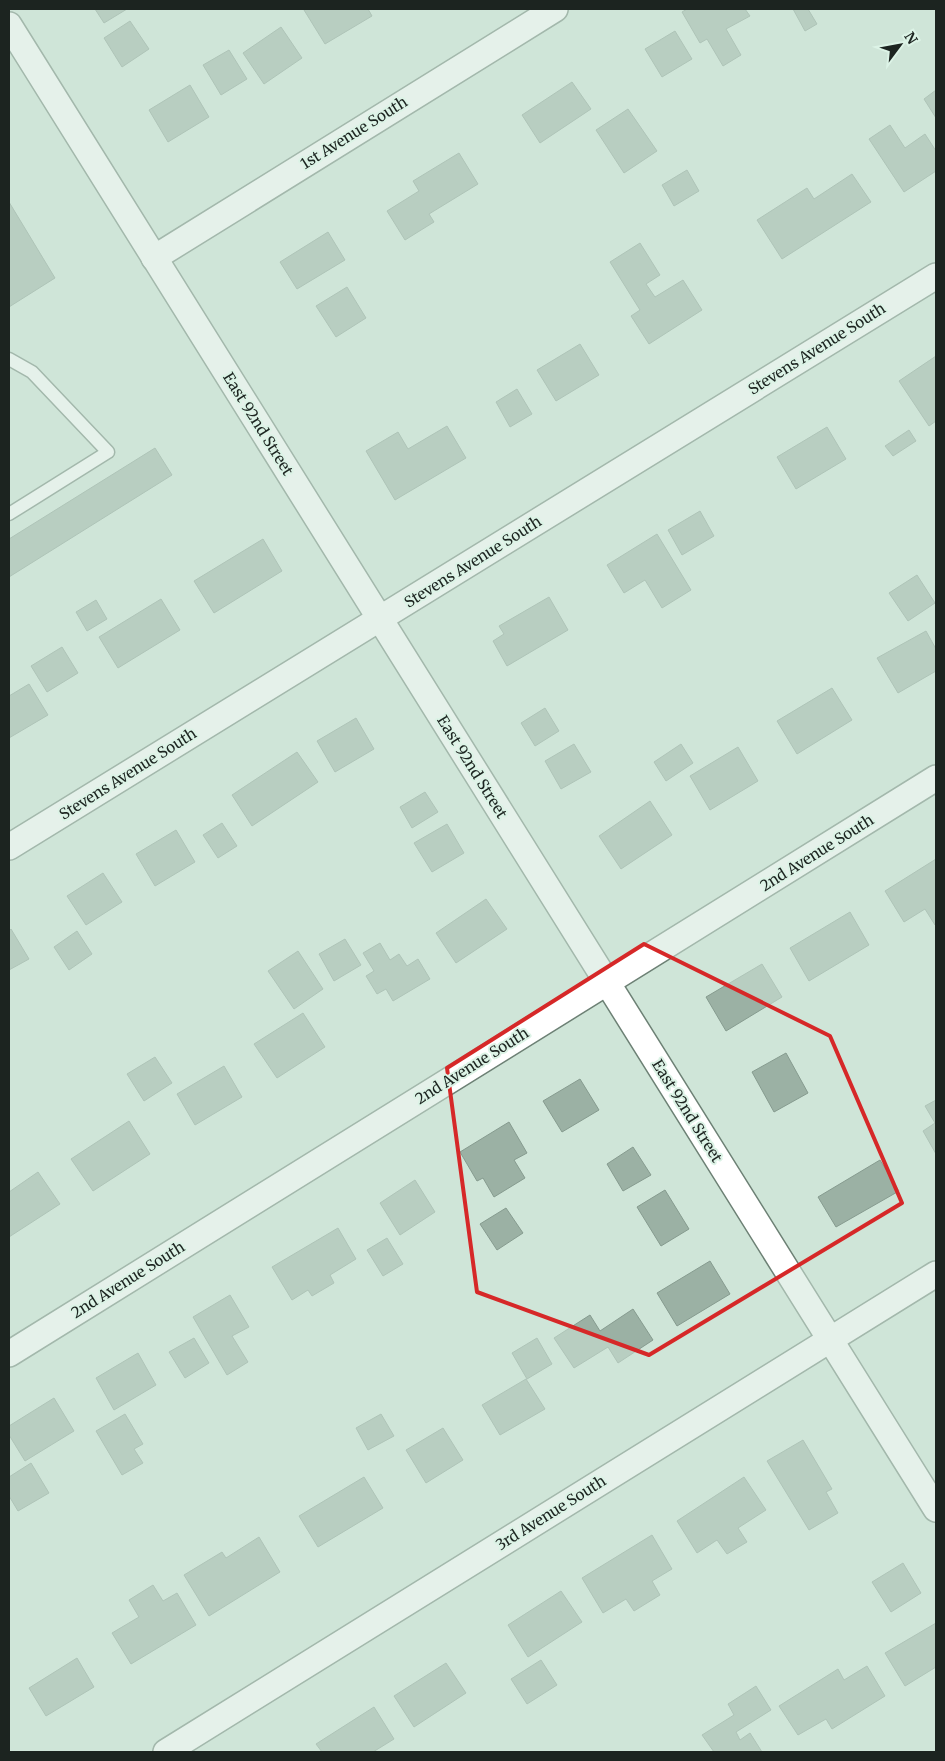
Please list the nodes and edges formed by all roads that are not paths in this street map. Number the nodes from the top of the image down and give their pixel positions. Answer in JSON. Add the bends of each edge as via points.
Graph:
{"nodes":[{"id":1,"x":555,"y":9,"type":"edge"},
{"id":2,"x":9,"y":25,"type":"edge"},
{"id":3,"x":154,"y":258,"type":"junction"},
{"id":4,"x":936,"y":276,"type":"edge"},
{"id":5,"x":9,"y":359,"type":"edge"},
{"id":6,"x":9,"y":514,"type":"edge"},
{"id":7,"x":380,"y":619,"type":"junction"},
{"id":8,"x":936,"y":778,"type":"edge"},
{"id":9,"x":9,"y":847,"type":"edge"},
{"id":10,"x":607,"y":983,"type":"junction"},
{"id":11,"x":936,"y":1274,"type":"edge"},
{"id":12,"x":830,"y":1340,"type":"junction"},
{"id":13,"x":9,"y":1354,"type":"edge"},
{"id":14,"x":936,"y":1509,"type":"edge"},
{"id":15,"x":166,"y":1752,"type":"edge"}],
"edges":[{"from":1,"to":3,"type":"street","name":"1st Avenue South"},
{"from":2,"to":3,"type":"street","name":"East 92nd Street"},
{"from":3,"to":7,"type":"street","name":"East 92nd Street"},
{"from":4,"to":7,"type":"street","name":"Stevens Avenue South"},
{"from":5,"to":6,"type":"lane","via":[[32,372],[108,452]]},
{"from":7,"to":9,"type":"street","name":"Stevens Avenue South"},
{"from":7,"to":10,"type":"street","name":"East 92nd Street"},
{"from":8,"to":10,"type":"street","name":"2nd Avenue South"},
{"from":10,"to":12,"type":"street","name":"East 92nd Street"},
{"from":10,"to":13,"type":"street","name":"2nd Avenue South"},
{"from":11,"to":12,"type":"street","name":"3rd Avenue South"},
{"from":12,"to":14,"type":"street","name":"East 92nd Street"},
{"from":12,"to":15,"type":"street","name":"3rd Avenue South"}]}
